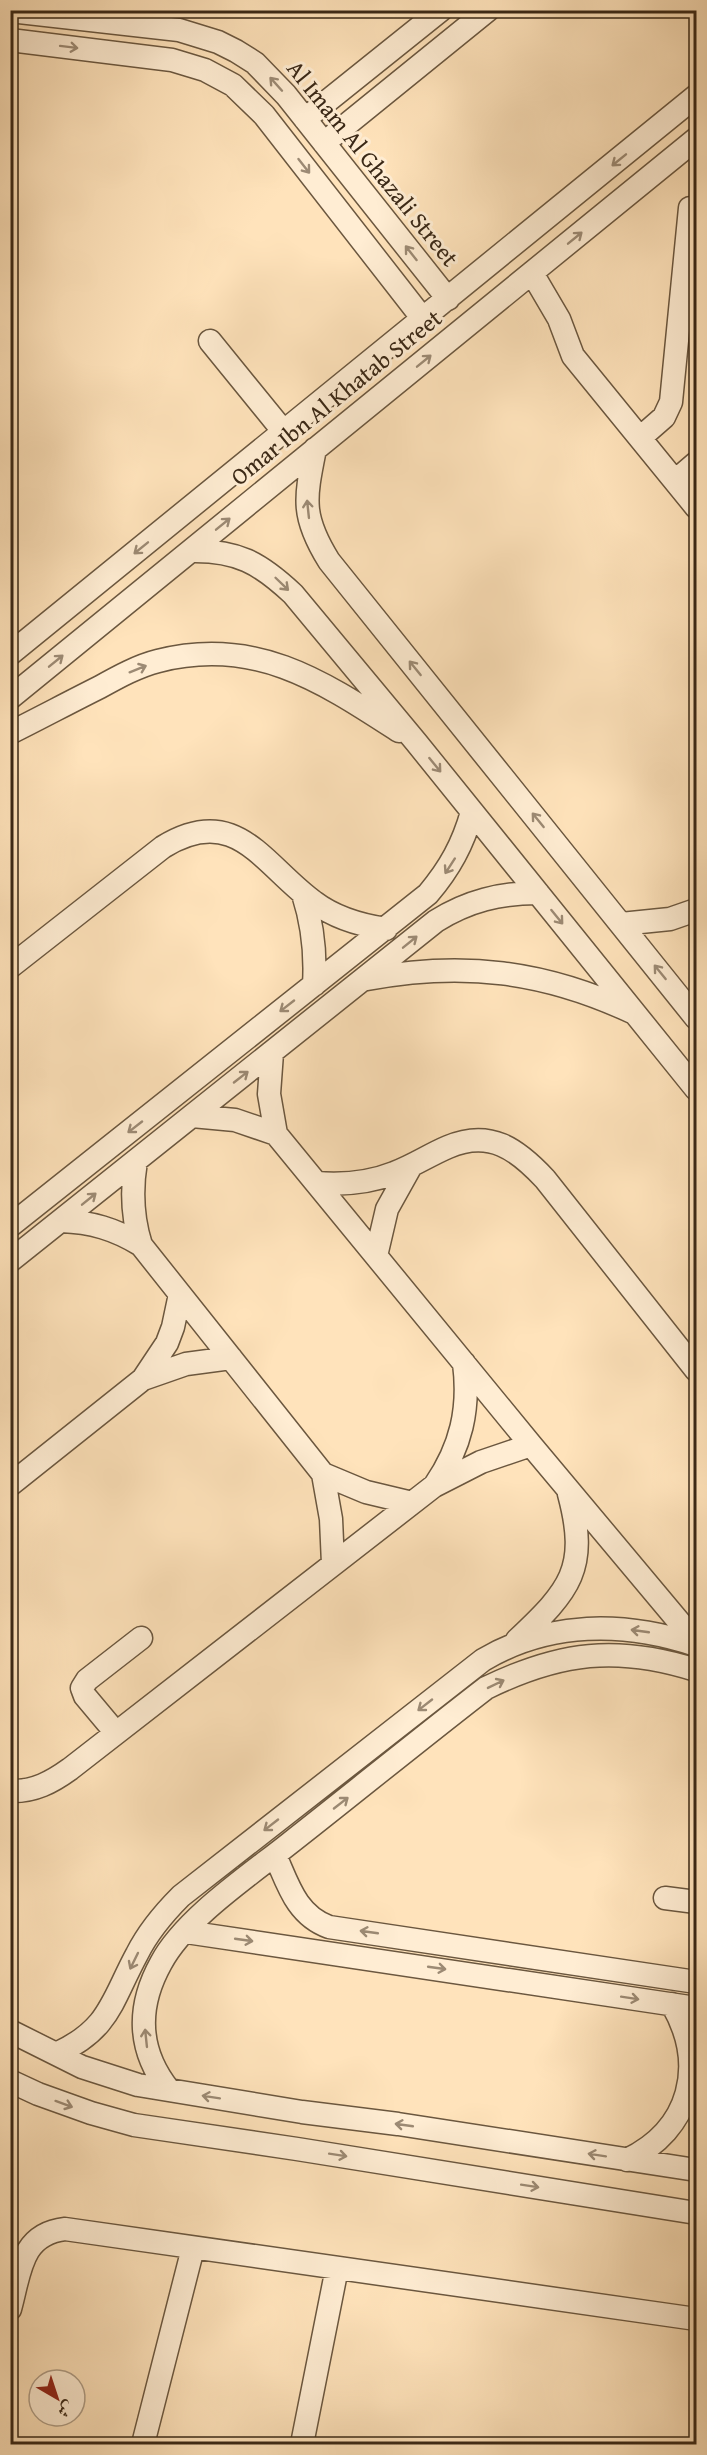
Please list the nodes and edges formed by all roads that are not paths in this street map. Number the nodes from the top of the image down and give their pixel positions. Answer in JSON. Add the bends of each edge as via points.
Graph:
{"nodes":[{"id":1,"x":441,"y":10,"type":"edge"},
{"id":2,"x":488,"y":10,"type":"edge"},
{"id":3,"x":10,"y":11,"type":"edge"},
{"id":4,"x":94,"y":16,"type":"edge"},
{"id":5,"x":10,"y":40,"type":"edge"},
{"id":6,"x":696,"y":96,"type":"edge"},
{"id":7,"x":305,"y":119,"type":"junction"},
{"id":8,"x":696,"y":139,"type":"edge"},
{"id":9,"x":641,"y":141,"type":"junction"},
{"id":10,"x":324,"y":143,"type":"junction"},
{"id":11,"x":662,"y":167,"type":"junction"},
{"id":12,"x":689,"y":209,"type":"edge"},
{"id":13,"x":532,"y":273,"type":"junction"},
{"id":14,"x":448,"y":299,"type":"junction"},
{"id":15,"x":423,"y":319,"type":"junction"},
{"id":16,"x":210,"y":341,"type":"dead end"},
{"id":17,"x":378,"y":355,"type":"junction"},
{"id":18,"x":400,"y":381,"type":"junction"},
{"id":19,"x":327,"y":397,"type":"junction"},
{"id":20,"x":347,"y":423,"type":"junction"},
{"id":21,"x":284,"y":432,"type":"junction"},
{"id":22,"x":640,"y":438,"type":"junction"},
{"id":23,"x":315,"y":449,"type":"junction"},
{"id":24,"x":696,"y":463,"type":"edge"},
{"id":25,"x":675,"y":481,"type":"junction"},
{"id":26,"x":696,"y":507,"type":"edge"},
{"id":27,"x":191,"y":551,"type":"junction"},
{"id":28,"x":10,"y":654,"type":"edge"},
{"id":29,"x":10,"y":698,"type":"edge"},
{"id":30,"x":10,"y":733,"type":"edge"},
{"id":31,"x":416,"y":742,"type":"junction"},
{"id":32,"x":472,"y":812,"type":"junction"},
{"id":33,"x":537,"y":893,"type":"junction"},
{"id":34,"x":303,"y":894,"type":"junction"},
{"id":35,"x":696,"y":910,"type":"edge"},
{"id":36,"x":621,"y":924,"type":"junction"},
{"id":37,"x":386,"y":929,"type":"junction"},
{"id":38,"x":10,"y":968,"type":"edge"},
{"id":39,"x":363,"y":980,"type":"junction"},
{"id":40,"x":314,"y":985,"type":"junction"},
{"id":41,"x":638,"y":1015,"type":"junction"},
{"id":42,"x":696,"y":1015,"type":"edge"},
{"id":43,"x":272,"y":1053,"type":"junction"},
{"id":44,"x":696,"y":1089,"type":"edge"},
{"id":45,"x":192,"y":1116,"type":"junction"},
{"id":46,"x":276,"y":1134,"type":"junction"},
{"id":47,"x":136,"y":1161,"type":"junction"},
{"id":48,"x":411,"y":1166,"type":"junction"},
{"id":49,"x":317,"y":1183,"type":"junction"},
{"id":50,"x":61,"y":1221,"type":"junction"},
{"id":51,"x":10,"y":1226,"type":"edge"},
{"id":52,"x":141,"y":1245,"type":"junction"},
{"id":53,"x":376,"y":1256,"type":"junction"},
{"id":54,"x":10,"y":1261,"type":"edge"},
{"id":55,"x":180,"y":1294,"type":"junction"},
{"id":56,"x":231,"y":1358,"type":"junction"},
{"id":57,"x":464,"y":1363,"type":"junction"},
{"id":58,"x":696,"y":1370,"type":"edge"},
{"id":59,"x":143,"y":1379,"type":"junction"},
{"id":60,"x":531,"y":1445,"type":"junction"},
{"id":61,"x":323,"y":1474,"type":"junction"},
{"id":62,"x":10,"y":1485,"type":"edge"},
{"id":63,"x":434,"y":1486,"type":"junction"},
{"id":64,"x":568,"y":1490,"type":"junction"},
{"id":65,"x":412,"y":1503,"type":"junction"},
{"id":66,"x":333,"y":1564,"type":"junction"},
{"id":67,"x":141,"y":1638,"type":"dead end"},
{"id":68,"x":696,"y":1644,"type":"edge"},
{"id":69,"x":511,"y":1645,"type":"junction"},
{"id":70,"x":696,"y":1670,"type":"edge"},
{"id":71,"x":450,"y":1685,"type":"junction"},
{"id":72,"x":465,"y":1704,"type":"junction"},
{"id":73,"x":116,"y":1733,"type":"junction"},
{"id":74,"x":10,"y":1791,"type":"edge"},
{"id":75,"x":275,"y":1855,"type":"junction"},
{"id":76,"x":665,"y":1898,"type":"dead end"},
{"id":77,"x":696,"y":1902,"type":"edge"},
{"id":78,"x":186,"y":1932,"type":"junction"},
{"id":79,"x":535,"y":1957,"type":"junction"},
{"id":80,"x":531,"y":1982,"type":"junction"},
{"id":81,"x":696,"y":1982,"type":"edge"},
{"id":82,"x":672,"y":2004,"type":"junction"},
{"id":83,"x":696,"y":2008,"type":"edge"},
{"id":84,"x":10,"y":2031,"type":"edge"},
{"id":85,"x":56,"y":2054,"type":"junction"},
{"id":86,"x":694,"y":2066,"type":"edge"},
{"id":87,"x":10,"y":2081,"type":"edge"},
{"id":88,"x":169,"y":2090,"type":"junction"},
{"id":89,"x":302,"y":2112,"type":"junction"},
{"id":90,"x":297,"y":2149,"type":"junction"},
{"id":91,"x":627,"y":2160,"type":"junction"},
{"id":92,"x":696,"y":2170,"type":"edge"},
{"id":93,"x":696,"y":2213,"type":"edge"},
{"id":94,"x":193,"y":2248,"type":"junction"},
{"id":95,"x":337,"y":2268,"type":"junction"},
{"id":96,"x":10,"y":2309,"type":"edge"},
{"id":97,"x":696,"y":2319,"type":"edge"},
{"id":98,"x":143,"y":2445,"type":"edge"},
{"id":99,"x":302,"y":2445,"type":"edge"}],
"edges":[{"from":1,"to":7,"type":"street"},
{"from":2,"to":10,"type":"street"},
{"from":3,"to":4,"type":"street","name":"Al Imam Al Ghazali Street"},
{"from":7,"to":4,"type":"street","name":"Al Imam Al Ghazali Street","one_way":true,"via":[[263,71],[218,42],[179,30]]},
{"from":5,"to":15,"type":"street","one_way":true,"via":[[172,60],[226,81],[260,109]]},
{"from":6,"to":9,"type":"street","name":"Omar Ibn Al Khatab Street"},
{"from":7,"to":10,"type":"street","name":"Al Imam Al Ghazali Street"},
{"from":8,"to":11,"type":"street","name":"Omar Ibn Al Khatab Street"},
{"from":9,"to":11,"type":"street"},
{"from":9,"to":14,"type":"street","name":"Omar Ibn Al Khatab Street","one_way":true},
{"from":14,"to":10,"type":"street","name":"Al Imam Al Ghazali Street","one_way":true},
{"from":13,"to":11,"type":"street","name":"Omar Ibn Al Khatab Street","one_way":true},
{"from":12,"to":22,"type":"street","via":[[671,402],[664,417]]},
{"from":18,"to":13,"type":"street","name":"Omar Ibn Al Khatab Street","one_way":true},
{"from":13,"to":22,"type":"street","via":[[559,319],[573,356]]},
{"from":14,"to":15,"type":"street","name":"Omar Ibn Al Khatab Street"},
{"from":15,"to":17,"type":"street","name":"Omar Ibn Al Khatab Street"},
{"from":16,"to":21,"type":"street"},
{"from":17,"to":18,"type":"street","via":[[378,371],[383,377]]},
{"from":17,"to":19,"type":"street","name":"Omar Ibn Al Khatab Street"},
{"from":18,"to":20,"type":"street","name":"Omar Ibn Al Khatab Street"},
{"from":19,"to":20,"type":"street","via":[[343,403],[348,411]]},
{"from":19,"to":21,"type":"street","name":"Omar Ibn Al Khatab Street"},
{"from":20,"to":23,"type":"street","name":"Omar Ibn Al Khatab Street"},
{"from":21,"to":28,"type":"street","name":"Omar Ibn Al Khatab Street","one_way":true},
{"from":22,"to":25,"type":"street"},
{"from":27,"to":23,"type":"street","name":"Omar Ibn Al Khatab Street","one_way":true},
{"from":36,"to":23,"type":"street","one_way":true,"via":[[328,561],[307,512]]},
{"from":24,"to":25,"type":"street"},
{"from":25,"to":26,"type":"street"},
{"from":29,"to":27,"type":"street","name":"Omar Ibn Al Khatab Street","one_way":true},
{"from":27,"to":31,"type":"street","one_way":true,"via":[[216,550],[270,573],[311,615]]},
{"from":30,"to":31,"type":"street","one_way":true,"via":[[157,661],[229,655],[265,660],[299,671]]},
{"from":31,"to":32,"type":"street","one_way":true},
{"from":32,"to":33,"type":"street"},
{"from":32,"to":37,"type":"street","one_way":true,"via":[[457,856],[444,876]]},
{"from":39,"to":33,"type":"street","one_way":true,"via":[[454,910],[495,896]]},
{"from":33,"to":41,"type":"street","one_way":true},
{"from":34,"to":37,"type":"street","via":[[343,919]]},
{"from":34,"to":38,"type":"street","via":[[280,870],[236,837],[218,831],[198,831],[164,847]]},
{"from":34,"to":40,"type":"street","via":[[314,941]]},
{"from":35,"to":36,"type":"street","via":[[670,919]]},
{"from":42,"to":36,"type":"street","one_way":true},
{"from":37,"to":40,"type":"street"},
{"from":39,"to":41,"type":"street","via":[[443,969],[524,975],[572,988]]},
{"from":39,"to":43,"type":"street"},
{"from":40,"to":51,"type":"street","one_way":true},
{"from":41,"to":44,"type":"street"},
{"from":45,"to":43,"type":"street","one_way":true},
{"from":43,"to":46,"type":"street","via":[[269,1094]]},
{"from":45,"to":46,"type":"street","via":[[235,1120]]},
{"from":45,"to":47,"type":"street"},
{"from":46,"to":49,"type":"street"},
{"from":50,"to":47,"type":"street","one_way":true},
{"from":47,"to":52,"type":"street","via":[[132,1204]]},
{"from":48,"to":49,"type":"street","via":[[355,1184]]},
{"from":48,"to":53,"type":"street","via":[[387,1209]]},
{"from":48,"to":58,"type":"street","via":[[449,1146],[470,1141],[510,1147],[545,1179]]},
{"from":49,"to":53,"type":"street"},
{"from":50,"to":52,"type":"street","via":[[103,1226]]},
{"from":50,"to":54,"type":"street"},
{"from":52,"to":55,"type":"street"},
{"from":53,"to":57,"type":"street"},
{"from":55,"to":56,"type":"street"},
{"from":55,"to":59,"type":"street","via":[[167,1343]]},
{"from":56,"to":59,"type":"street","via":[[186,1364]]},
{"from":56,"to":61,"type":"street"},
{"from":57,"to":60,"type":"street"},
{"from":57,"to":63,"type":"street","via":[[463,1428],[456,1449]]},
{"from":59,"to":62,"type":"street"},
{"from":60,"to":63,"type":"street","via":[[481,1462]]},
{"from":60,"to":64,"type":"street"},
{"from":61,"to":65,"type":"street","via":[[366,1492]]},
{"from":61,"to":66,"type":"street"},
{"from":63,"to":65,"type":"street"},
{"from":64,"to":68,"type":"street"},
{"from":64,"to":69,"type":"street","via":[[578,1534],[578,1556],[572,1576],[551,1606]]},
{"from":65,"to":66,"type":"street"},
{"from":66,"to":73,"type":"street"},
{"from":67,"to":73,"type":"street","via":[[82,1688]]},
{"from":68,"to":69,"type":"street","one_way":true,"via":[[608,1627],[542,1634]]},
{"from":69,"to":71,"type":"street"},
{"from":72,"to":70,"type":"street","one_way":true,"via":[[486,1688],[559,1659],[595,1654],[630,1656]]},
{"from":71,"to":72,"type":"street"},
{"from":71,"to":85,"type":"street","one_way":true,"via":[[181,1896],[144,1940],[100,2025],[75,2046]]},
{"from":75,"to":72,"type":"street","one_way":true},
{"from":73,"to":74,"type":"street","via":[[56,1779],[28,1790]]},
{"from":75,"to":78,"type":"street","via":[[223,1895]]},
{"from":79,"to":75,"type":"street","one_way":true,"via":[[316,1922],[297,1904]]},
{"from":76,"to":77,"type":"street"},
{"from":78,"to":80,"type":"street","one_way":true},
{"from":88,"to":78,"type":"street","one_way":true,"via":[[148,2056],[144,2017],[153,1979],[167,1953]]},
{"from":79,"to":80,"type":"street"},
{"from":79,"to":81,"type":"street"},
{"from":80,"to":82,"type":"street","one_way":true},
{"from":82,"to":83,"type":"street"},
{"from":82,"to":86,"type":"street","via":[[687,2033]]},
{"from":84,"to":85,"type":"street"},
{"from":85,"to":88,"type":"street","via":[[110,2078]]},
{"from":86,"to":91,"type":"street","via":[[679,2115],[657,2142]]},
{"from":87,"to":90,"type":"street","one_way":true,"via":[[91,2113],[134,2125]]},
{"from":89,"to":88,"type":"street","one_way":true},
{"from":89,"to":90,"type":"street"},
{"from":91,"to":89,"type":"street","one_way":true},
{"from":90,"to":93,"type":"street","one_way":true},
{"from":91,"to":92,"type":"street"},
{"from":94,"to":95,"type":"street"},
{"from":94,"to":96,"type":"street","via":[[54,2230],[28,2248]]},
{"from":94,"to":98,"type":"street"},
{"from":95,"to":97,"type":"street"},
{"from":95,"to":99,"type":"street"}]}
